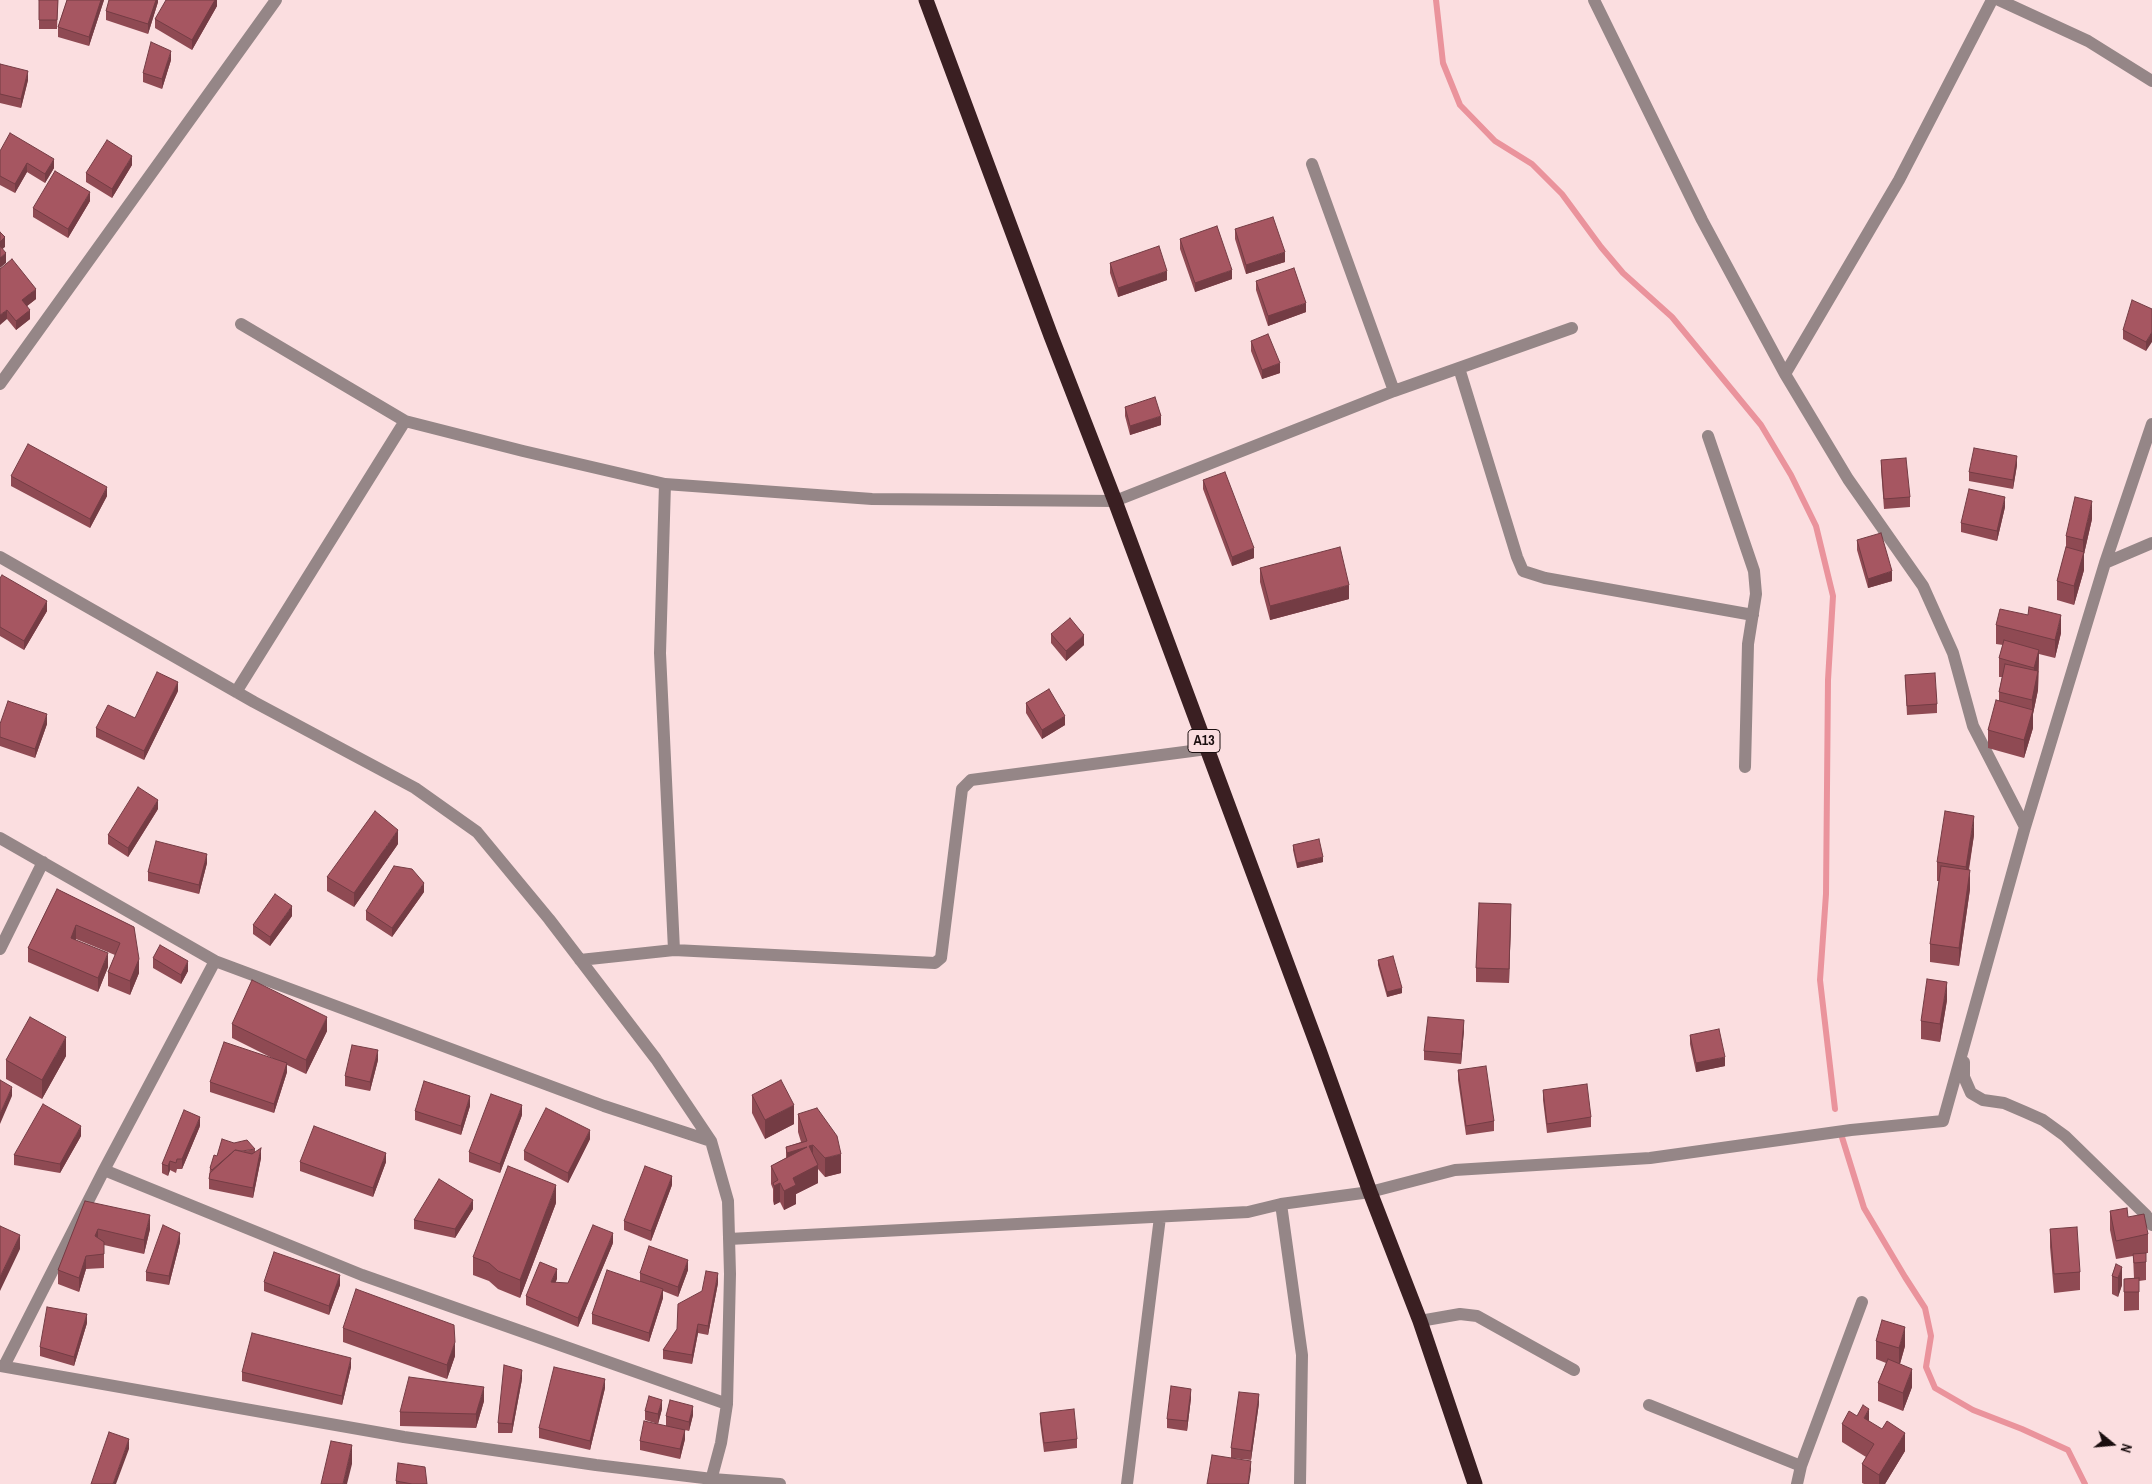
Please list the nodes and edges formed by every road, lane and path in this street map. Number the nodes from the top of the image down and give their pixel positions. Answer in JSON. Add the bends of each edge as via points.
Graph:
{"nodes":[{"id":1,"x":276,"y":0,"type":"edge"},
{"id":2,"x":926,"y":0,"type":"edge"},
{"id":3,"x":1594,"y":0,"type":"edge"},
{"id":4,"x":1992,"y":0,"type":"edge"},
{"id":5,"x":1999,"y":0,"type":"edge"},
{"id":6,"x":2152,"y":81,"type":"edge"},
{"id":7,"x":1312,"y":164,"type":"dead end"},
{"id":8,"x":241,"y":324,"type":"dead end"},
{"id":9,"x":1572,"y":328,"type":"dead end"},
{"id":10,"x":1459,"y":368,"type":"junction"},
{"id":11,"x":1785,"y":374,"type":"junction"},
{"id":12,"x":0,"y":384,"type":"edge"},
{"id":13,"x":1394,"y":391,"type":"junction"},
{"id":14,"x":405,"y":421,"type":"junction"},
{"id":15,"x":2152,"y":424,"type":"edge"},
{"id":16,"x":1708,"y":436,"type":"dead end"},
{"id":17,"x":665,"y":484,"type":"junction"},
{"id":18,"x":1115,"y":501,"type":"junction"},
{"id":19,"x":2152,"y":543,"type":"edge"},
{"id":20,"x":0,"y":557,"type":"edge"},
{"id":21,"x":2104,"y":563,"type":"junction"},
{"id":22,"x":1754,"y":616,"type":"junction"},
{"id":23,"x":236,"y":692,"type":"junction"},
{"id":24,"x":1207,"y":749,"type":"junction"},
{"id":25,"x":1745,"y":767,"type":"dead end"},
{"id":26,"x":2025,"y":827,"type":"junction"},
{"id":27,"x":0,"y":838,"type":"edge"},
{"id":28,"x":43,"y":862,"type":"junction"},
{"id":29,"x":0,"y":950,"type":"edge"},
{"id":30,"x":674,"y":950,"type":"junction"},
{"id":31,"x":580,"y":960,"type":"junction"},
{"id":32,"x":215,"y":961,"type":"junction"},
{"id":33,"x":1964,"y":1042,"type":"junction"},
{"id":34,"x":711,"y":1141,"type":"junction"},
{"id":35,"x":104,"y":1170,"type":"junction"},
{"id":36,"x":1370,"y":1192,"type":"junction"},
{"id":37,"x":1281,"y":1204,"type":"junction"},
{"id":38,"x":1160,"y":1217,"type":"junction"},
{"id":39,"x":2152,"y":1225,"type":"edge"},
{"id":40,"x":729,"y":1239,"type":"junction"},
{"id":41,"x":1862,"y":1302,"type":"dead end"},
{"id":42,"x":1420,"y":1321,"type":"junction"},
{"id":43,"x":2,"y":1366,"type":"edge"},
{"id":44,"x":1574,"y":1370,"type":"dead end"},
{"id":45,"x":727,"y":1404,"type":"junction"},
{"id":46,"x":1649,"y":1405,"type":"dead end"},
{"id":47,"x":1801,"y":1466,"type":"junction"},
{"id":48,"x":711,"y":1482,"type":"edge"},
{"id":49,"x":780,"y":1484,"type":"edge"},
{"id":50,"x":1127,"y":1484,"type":"edge"},
{"id":51,"x":1300,"y":1484,"type":"edge"},
{"id":52,"x":1475,"y":1484,"type":"edge"},
{"id":53,"x":1797,"y":1484,"type":"edge"}],
"edges":[{"from":1,"to":12,"type":"street"},
{"from":2,"to":18,"type":"highway","number":"A13"},
{"from":3,"to":11,"type":"street","via":[[1702,220]]},
{"from":4,"to":11,"type":"street","via":[[1898,180]]},
{"from":5,"to":6,"type":"street","via":[[2088,41]]},
{"from":7,"to":13,"type":"street"},
{"from":8,"to":14,"type":"street"},
{"from":9,"to":10,"type":"street"},
{"from":10,"to":13,"type":"street"},
{"from":10,"to":22,"type":"street","via":[[1523,570],[1546,578]]},
{"from":11,"to":26,"type":"street","via":[[1848,479],[1922,586],[1953,653],[1973,726]]},
{"from":13,"to":18,"type":"street"},
{"from":14,"to":17,"type":"street"},
{"from":14,"to":23,"type":"street"},
{"from":15,"to":21,"type":"street"},
{"from":16,"to":22,"type":"street","via":[[1754,571]]},
{"from":17,"to":18,"type":"street","via":[[872,499]]},
{"from":17,"to":30,"type":"street","via":[[660,653]]},
{"from":18,"to":24,"type":"highway","number":"A13"},
{"from":19,"to":21,"type":"street"},
{"from":20,"to":23,"type":"street"},
{"from":21,"to":26,"type":"street"},
{"from":22,"to":25,"type":"street","via":[[1748,644]]},
{"from":23,"to":31,"type":"street","via":[[415,788],[477,832]]},
{"from":24,"to":30,"type":"street","via":[[971,780],[962,789],[942,958],[935,963]]},
{"from":24,"to":36,"type":"highway","number":"A13"},
{"from":26,"to":33,"type":"street"},
{"from":27,"to":28,"type":"street"},
{"from":28,"to":29,"type":"street"},
{"from":28,"to":32,"type":"street"},
{"from":30,"to":31,"type":"street"},
{"from":31,"to":34,"type":"street","via":[[656,1059]]},
{"from":32,"to":34,"type":"street","via":[[604,1106]]},
{"from":32,"to":35,"type":"street"},
{"from":33,"to":36,"type":"street","via":[[1943,1121],[1851,1130],[1650,1158],[1456,1170]]},
{"from":33,"to":39,"type":"street","via":[[1964,1077],[1971,1093],[1983,1100],[2004,1103],[2025,1112],[2065,1136],[2146,1215]]},
{"from":34,"to":40,"type":"street","via":[[728,1201]]},
{"from":35,"to":43,"type":"street"},
{"from":35,"to":45,"type":"street","via":[[362,1275]]},
{"from":36,"to":37,"type":"street"},
{"from":36,"to":42,"type":"highway","number":"A13"},
{"from":37,"to":38,"type":"street","via":[[1248,1212]]},
{"from":37,"to":51,"type":"street","via":[[1302,1355]]},
{"from":38,"to":40,"type":"street"},
{"from":38,"to":50,"type":"street"},
{"from":40,"to":45,"type":"street"},
{"from":41,"to":47,"type":"street"},
{"from":42,"to":44,"type":"street","via":[[1460,1314],[1477,1316]]},
{"from":42,"to":52,"type":"highway","number":"A13"},
{"from":43,"to":48,"type":"street","via":[[404,1437]]},
{"from":45,"to":48,"type":"street"},
{"from":46,"to":47,"type":"street"},
{"from":47,"to":53,"type":"street"},
{"from":48,"to":49,"type":"street"}]}
